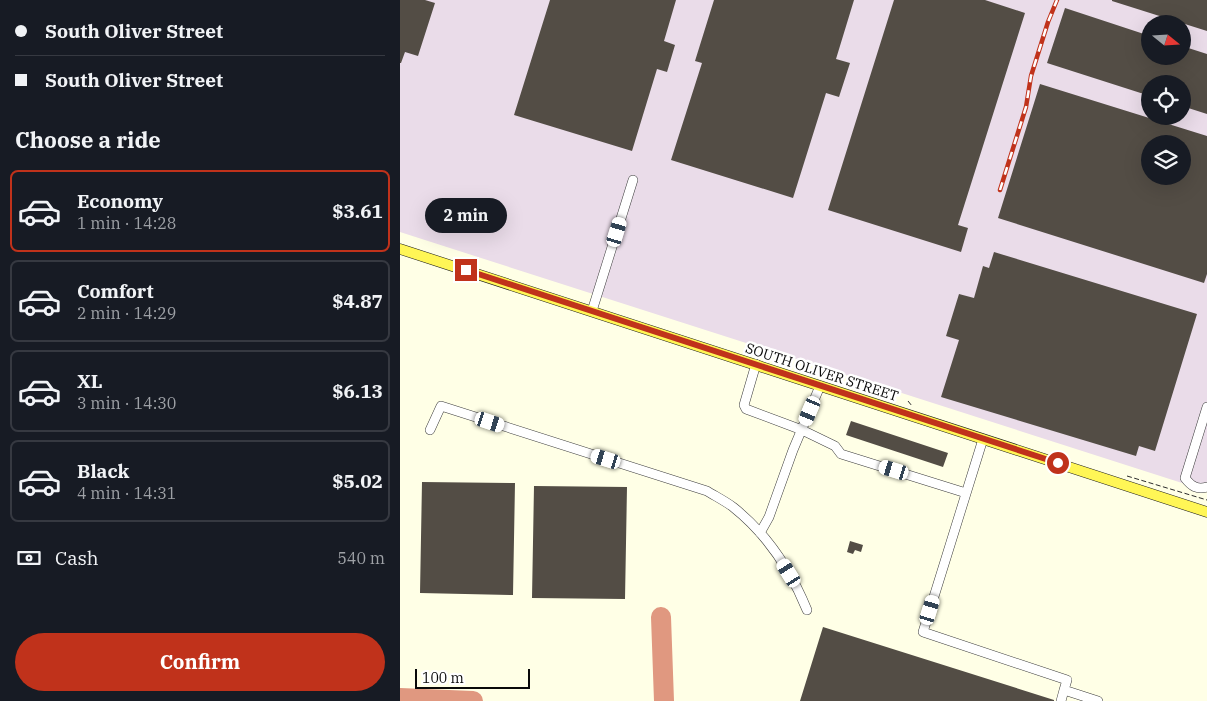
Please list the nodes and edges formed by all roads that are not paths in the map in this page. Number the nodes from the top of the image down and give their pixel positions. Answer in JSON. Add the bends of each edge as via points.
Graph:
{"nodes":[{"id":1,"x":633,"y":180,"type":"dead end"},
{"id":2,"x":400,"y":249,"type":"edge"},
{"id":3,"x":592,"y":311,"type":"junction"},
{"id":4,"x":756,"y":364,"type":"junction"},
{"id":5,"x":820,"y":386,"type":"junction"},
{"id":6,"x":1207,"y":406,"type":"edge"},
{"id":7,"x":430,"y":430,"type":"dead end"},
{"id":8,"x":802,"y":430,"type":"junction"},
{"id":9,"x":983,"y":439,"type":"junction"},
{"id":10,"x":1207,"y":486,"type":"edge"},
{"id":11,"x":966,"y":493,"type":"junction"},
{"id":12,"x":1207,"y":512,"type":"edge"},
{"id":13,"x":760,"y":533,"type":"junction"},
{"id":14,"x":807,"y":610,"type":"dead end"},
{"id":15,"x":1064,"y":690,"type":"junction"},
{"id":16,"x":1061,"y":701,"type":"edge"},
{"id":17,"x":1098,"y":701,"type":"edge"}],
"edges":[{"from":1,"to":3,"type":"lane"},
{"from":2,"to":3,"type":"main road","name":"SOUTH OLIVER STREET"},
{"from":3,"to":4,"type":"main road","name":"SOUTH OLIVER STREET"},
{"from":4,"to":5,"type":"main road","name":"SOUTH OLIVER STREET"},
{"from":4,"to":8,"type":"lane","via":[[744,405],[746,409]]},
{"from":5,"to":8,"type":"lane"},
{"from":5,"to":9,"type":"main road","name":"SOUTH OLIVER STREET"},
{"from":6,"to":10,"type":"lane","via":[[1185,478],[1190,485],[1200,489]]},
{"from":7,"to":13,"type":"lane","via":[[440,406],[707,491],[733,507]]},
{"from":8,"to":11,"type":"lane","via":[[835,446],[841,454]]},
{"from":8,"to":13,"type":"lane"},
{"from":9,"to":11,"type":"lane"},
{"from":9,"to":12,"type":"main road","name":"SOUTH OLIVER STREET"},
{"from":11,"to":15,"type":"lane","via":[[923,632],[1067,680]]},
{"from":13,"to":14,"type":"lane","via":[[796,584]]},
{"from":15,"to":16,"type":"lane"},
{"from":15,"to":17,"type":"lane"}]}
